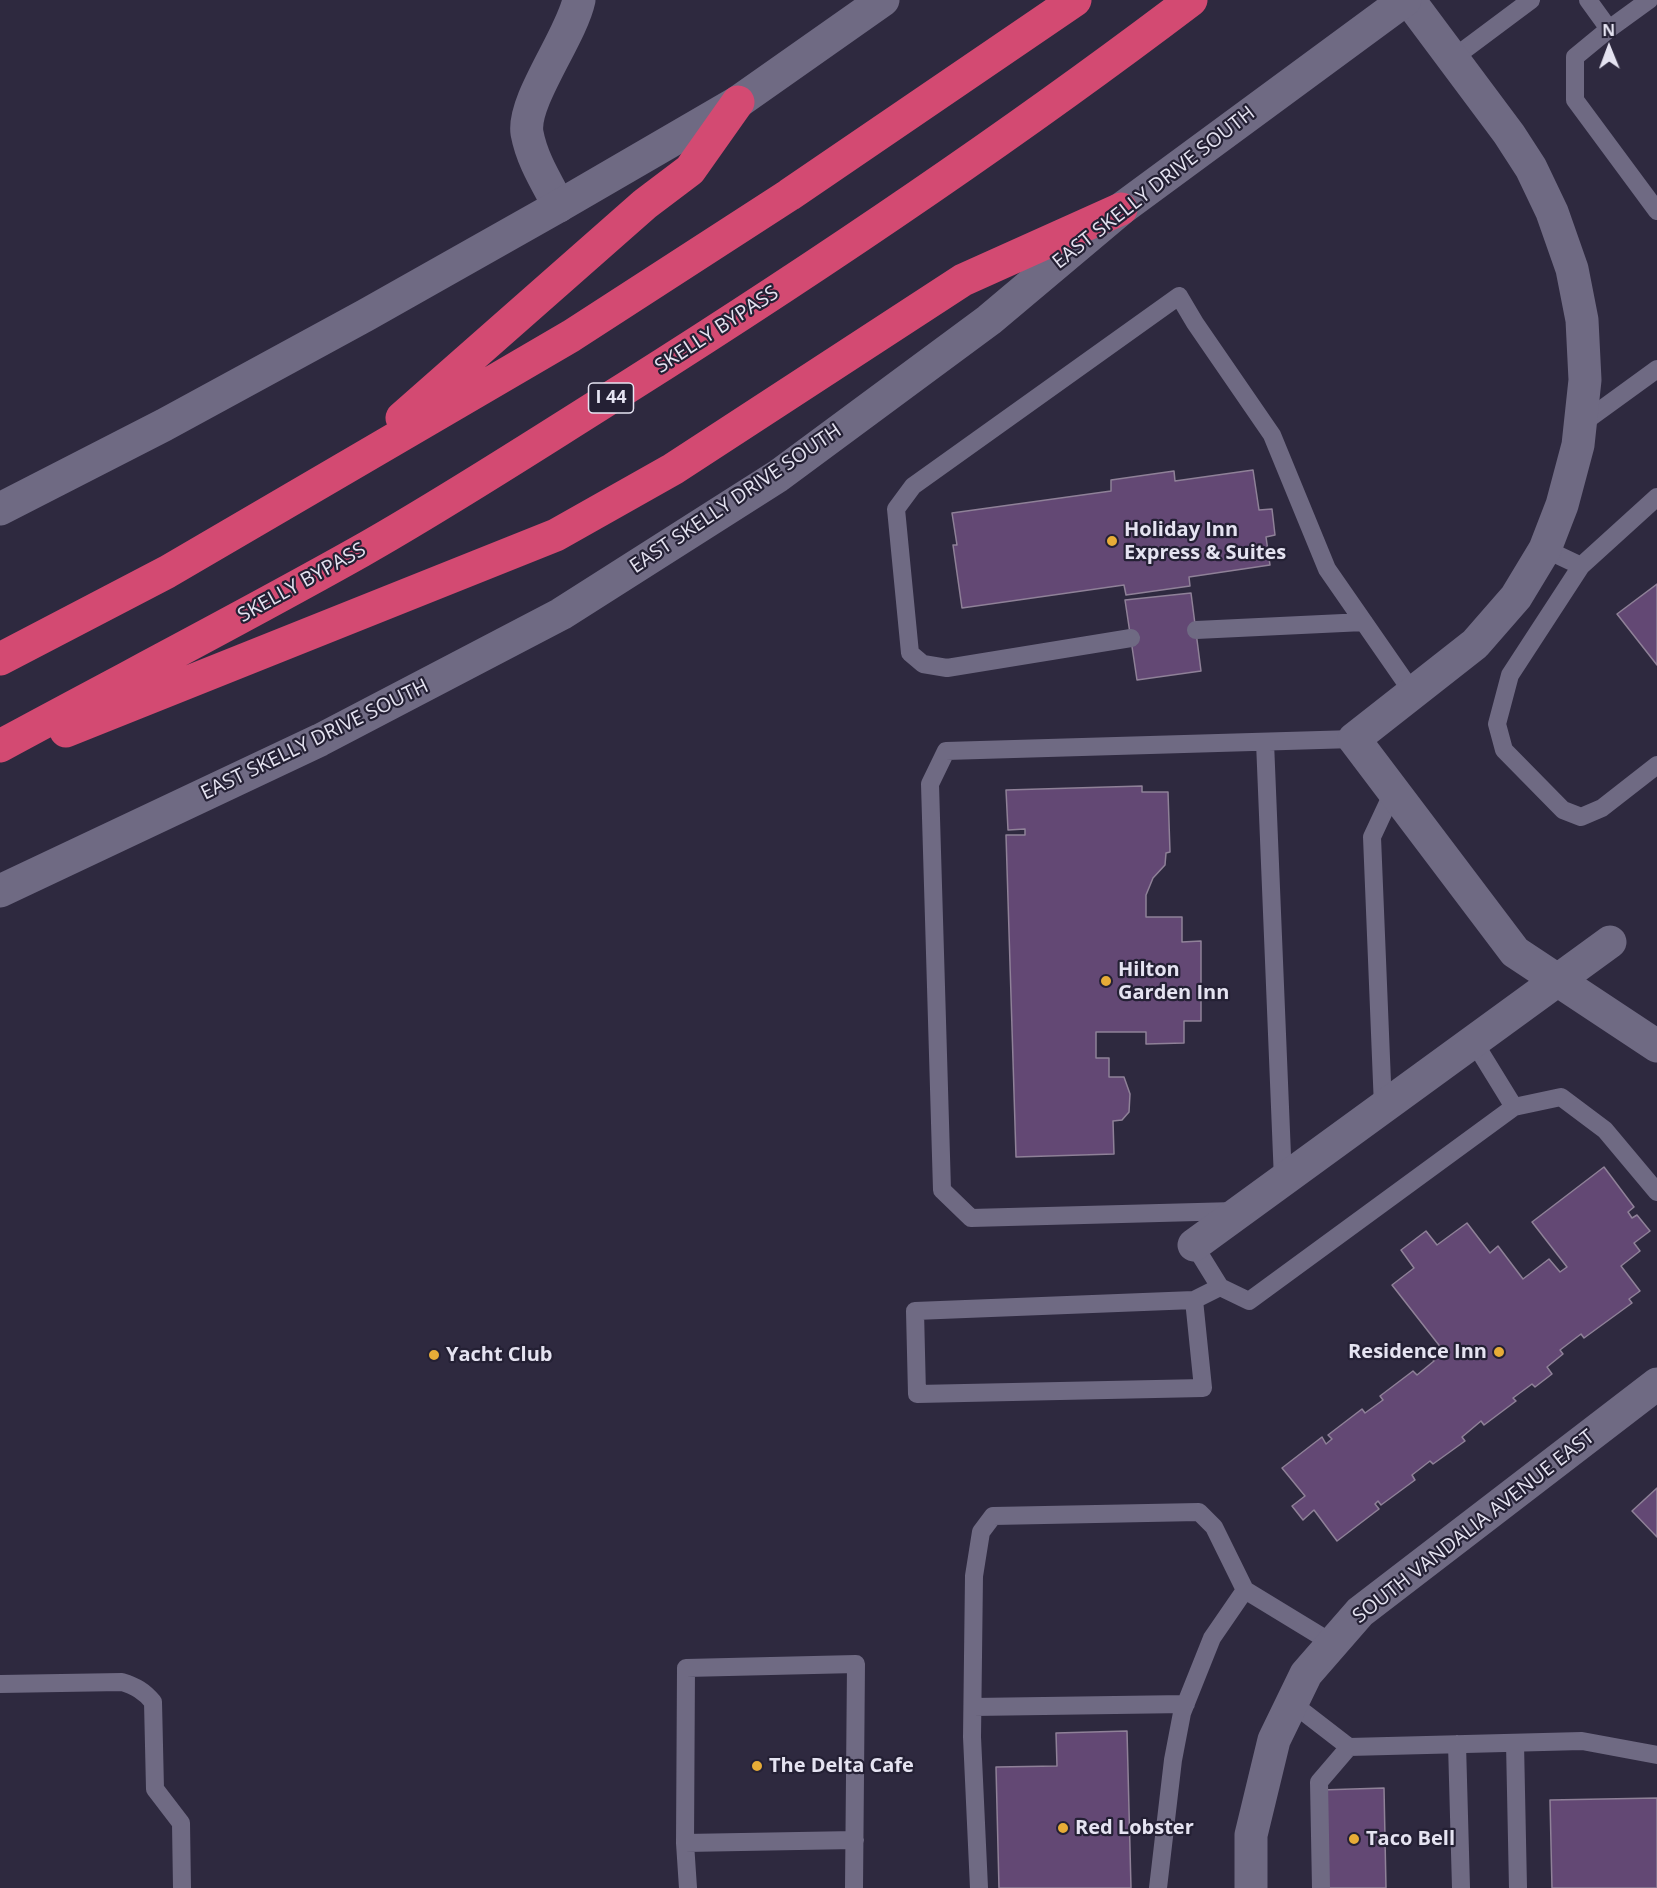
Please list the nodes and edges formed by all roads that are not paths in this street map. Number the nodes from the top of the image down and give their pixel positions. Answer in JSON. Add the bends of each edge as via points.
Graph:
{"nodes":[{"id":1,"x":579,"y":0,"type":"edge"},
{"id":2,"x":883,"y":0,"type":"edge"},
{"id":3,"x":1075,"y":0,"type":"edge"},
{"id":4,"x":1191,"y":0,"type":"edge"},
{"id":5,"x":1407,"y":0,"type":"edge"},
{"id":6,"x":1532,"y":0,"type":"edge"},
{"id":7,"x":1588,"y":0,"type":"edge"},
{"id":8,"x":1649,"y":0,"type":"edge"},
{"id":9,"x":1609,"y":29,"type":"junction"},
{"id":10,"x":1452,"y":59,"type":"junction"},
{"id":11,"x":738,"y":102,"type":"junction"},
{"id":12,"x":559,"y":206,"type":"junction"},
{"id":13,"x":1121,"y":209,"type":"junction"},
{"id":14,"x":1657,"y":211,"type":"edge"},
{"id":15,"x":1657,"y":369,"type":"edge"},
{"id":16,"x":1580,"y":425,"type":"junction"},
{"id":17,"x":344,"y":469,"type":"junction"},
{"id":18,"x":1657,"y":497,"type":"edge"},
{"id":19,"x":0,"y":509,"type":"edge"},
{"id":20,"x":1545,"y":549,"type":"junction"},
{"id":21,"x":1581,"y":566,"type":"junction"},
{"id":22,"x":1364,"y":622,"type":"junction"},
{"id":23,"x":1196,"y":630,"type":"dead end"},
{"id":24,"x":1131,"y":638,"type":"dead end"},
{"id":25,"x":0,"y":659,"type":"edge"},
{"id":26,"x":1413,"y":693,"type":"junction"},
{"id":27,"x":1354,"y":739,"type":"junction"},
{"id":28,"x":1266,"y":742,"type":"junction"},
{"id":29,"x":0,"y":746,"type":"edge"},
{"id":30,"x":0,"y":757,"type":"edge"},
{"id":31,"x":1657,"y":765,"type":"edge"},
{"id":32,"x":1393,"y":792,"type":"junction"},
{"id":33,"x":0,"y":891,"type":"edge"},
{"id":34,"x":1610,"y":942,"type":"dead end"},
{"id":35,"x":1557,"y":980,"type":"junction"},
{"id":36,"x":1474,"y":1042,"type":"junction"},
{"id":37,"x":1657,"y":1046,"type":"edge"},
{"id":38,"x":1383,"y":1107,"type":"junction"},
{"id":39,"x":1514,"y":1107,"type":"junction"},
{"id":40,"x":1283,"y":1180,"type":"junction"},
{"id":41,"x":1657,"y":1192,"type":"edge"},
{"id":42,"x":1239,"y":1211,"type":"junction"},
{"id":43,"x":1194,"y":1245,"type":"joint"},
{"id":44,"x":1220,"y":1287,"type":"junction"},
{"id":45,"x":1194,"y":1300,"type":"junction"},
{"id":46,"x":1657,"y":1384,"type":"edge"},
{"id":47,"x":1245,"y":1590,"type":"junction"},
{"id":48,"x":1332,"y":1644,"type":"junction"},
{"id":49,"x":0,"y":1684,"type":"edge"},
{"id":50,"x":1186,"y":1704,"type":"junction"},
{"id":51,"x":1292,"y":1704,"type":"junction"},
{"id":52,"x":973,"y":1707,"type":"junction"},
{"id":53,"x":1515,"y":1743,"type":"junction"},
{"id":54,"x":1457,"y":1744,"type":"junction"},
{"id":55,"x":1349,"y":1748,"type":"junction"},
{"id":56,"x":1657,"y":1755,"type":"edge"},
{"id":57,"x":855,"y":1840,"type":"junction"},
{"id":58,"x":685,"y":1843,"type":"junction"},
{"id":59,"x":182,"y":1888,"type":"edge"},
{"id":60,"x":688,"y":1888,"type":"edge"},
{"id":61,"x":854,"y":1888,"type":"edge"},
{"id":62,"x":979,"y":1888,"type":"edge"},
{"id":63,"x":1158,"y":1888,"type":"edge"},
{"id":64,"x":1251,"y":1888,"type":"edge"},
{"id":65,"x":1321,"y":1888,"type":"edge"},
{"id":66,"x":1461,"y":1888,"type":"edge"},
{"id":67,"x":1518,"y":1888,"type":"edge"}],
"edges":[{"from":1,"to":12,"type":"street","via":[[531,104],[527,131],[534,157]]},
{"from":2,"to":11,"type":"street"},
{"from":3,"to":17,"type":"highway","via":[[799,189],[571,336]]},
{"from":4,"to":29,"type":"highway","name":"SKELLY BYPASS","number":"I 44","via":[[949,175],[741,315],[505,465],[363,550]]},
{"from":5,"to":10,"type":"street"},
{"from":5,"to":13,"type":"street","name":"EAST SKELLY DRIVE SOUTH"},
{"from":6,"to":10,"type":"lane"},
{"from":7,"to":9,"type":"lane"},
{"from":8,"to":9,"type":"lane"},
{"from":9,"to":14,"type":"lane","via":[[1575,57],[1575,100]]},
{"from":10,"to":16,"type":"street","via":[[1531,168],[1572,269],[1582,320],[1585,380]]},
{"from":11,"to":12,"type":"street"},
{"from":11,"to":17,"type":"highway","via":[[690,170],[645,204]]},
{"from":12,"to":19,"type":"street","via":[[356,321]]},
{"from":13,"to":30,"type":"highway","via":[[963,280],[673,469],[556,535]]},
{"from":13,"to":33,"type":"street","name":"EAST SKELLY DRIVE SOUTH","via":[[989,320],[778,476],[561,614],[320,740]]},
{"from":15,"to":16,"type":"lane"},
{"from":16,"to":20,"type":"street","via":[[1563,505]]},
{"from":17,"to":25,"type":"highway","via":[[167,572]]},
{"from":18,"to":21,"type":"lane"},
{"from":20,"to":21,"type":"lane"},
{"from":20,"to":26,"type":"street","via":[[1516,597],[1475,644]]},
{"from":21,"to":31,"type":"lane","via":[[1510,675],[1497,724],[1504,750],[1563,810],[1581,817],[1602,808]]},
{"from":22,"to":23,"type":"lane"},
{"from":22,"to":24,"type":"lane","via":[[1327,569],[1272,435],[1179,296],[913,486],[896,509],[910,654],[923,664],[947,668]]},
{"from":22,"to":26,"type":"lane"},
{"from":26,"to":27,"type":"street"},
{"from":27,"to":28,"type":"lane"},
{"from":27,"to":32,"type":"street"},
{"from":28,"to":40,"type":"lane"},
{"from":28,"to":42,"type":"lane","via":[[946,751],[930,784],[942,1190],[971,1218]]},
{"from":32,"to":35,"type":"street","via":[[1515,952]]},
{"from":32,"to":38,"type":"lane","via":[[1372,837]]},
{"from":34,"to":35,"type":"street"},
{"from":35,"to":36,"type":"street"},
{"from":35,"to":37,"type":"street"},
{"from":36,"to":38,"type":"street"},
{"from":36,"to":39,"type":"lane"},
{"from":38,"to":40,"type":"street"},
{"from":39,"to":41,"type":"lane","via":[[1561,1098],[1605,1130]]},
{"from":39,"to":44,"type":"lane","via":[[1249,1301]]},
{"from":40,"to":42,"type":"street"},
{"from":42,"to":43,"type":"street"},
{"from":43,"to":44,"type":"lane"},
{"from":44,"to":45,"type":"lane"},
{"from":45,"to":45,"type":"lane","via":[[1203,1388],[916,1394],[915,1311]]},
{"from":46,"to":48,"type":"street","name":"SOUTH VANDALIA AVENUE EAST","via":[[1360,1612]]},
{"from":47,"to":48,"type":"lane"},
{"from":47,"to":50,"type":"lane","via":[[1212,1638]]},
{"from":47,"to":52,"type":"lane","via":[[1214,1527],[1199,1512],[993,1516],[981,1532],[974,1576]]},
{"from":48,"to":51,"type":"street","name":"SOUTH VANDALIA AVENUE EAST","via":[[1306,1674]]},
{"from":49,"to":59,"type":"lane","via":[[122,1682],[146,1694],[153,1702],[155,1790],[181,1823]]},
{"from":50,"to":52,"type":"lane"},
{"from":50,"to":63,"type":"lane","via":[[1173,1760]]},
{"from":51,"to":55,"type":"lane"},
{"from":51,"to":64,"type":"street","name":"SOUTH VANDALIA AVENUE EAST","via":[[1274,1740],[1251,1835]]},
{"from":52,"to":62,"type":"lane"},
{"from":53,"to":54,"type":"lane"},
{"from":53,"to":56,"type":"lane","via":[[1582,1741]]},
{"from":53,"to":67,"type":"lane"},
{"from":54,"to":55,"type":"lane"},
{"from":54,"to":66,"type":"lane"},
{"from":55,"to":65,"type":"lane","via":[[1319,1782]]},
{"from":57,"to":58,"type":"lane"},
{"from":57,"to":58,"type":"lane","via":[[856,1664],[686,1668]]},
{"from":57,"to":61,"type":"lane"},
{"from":58,"to":60,"type":"lane"}]}
